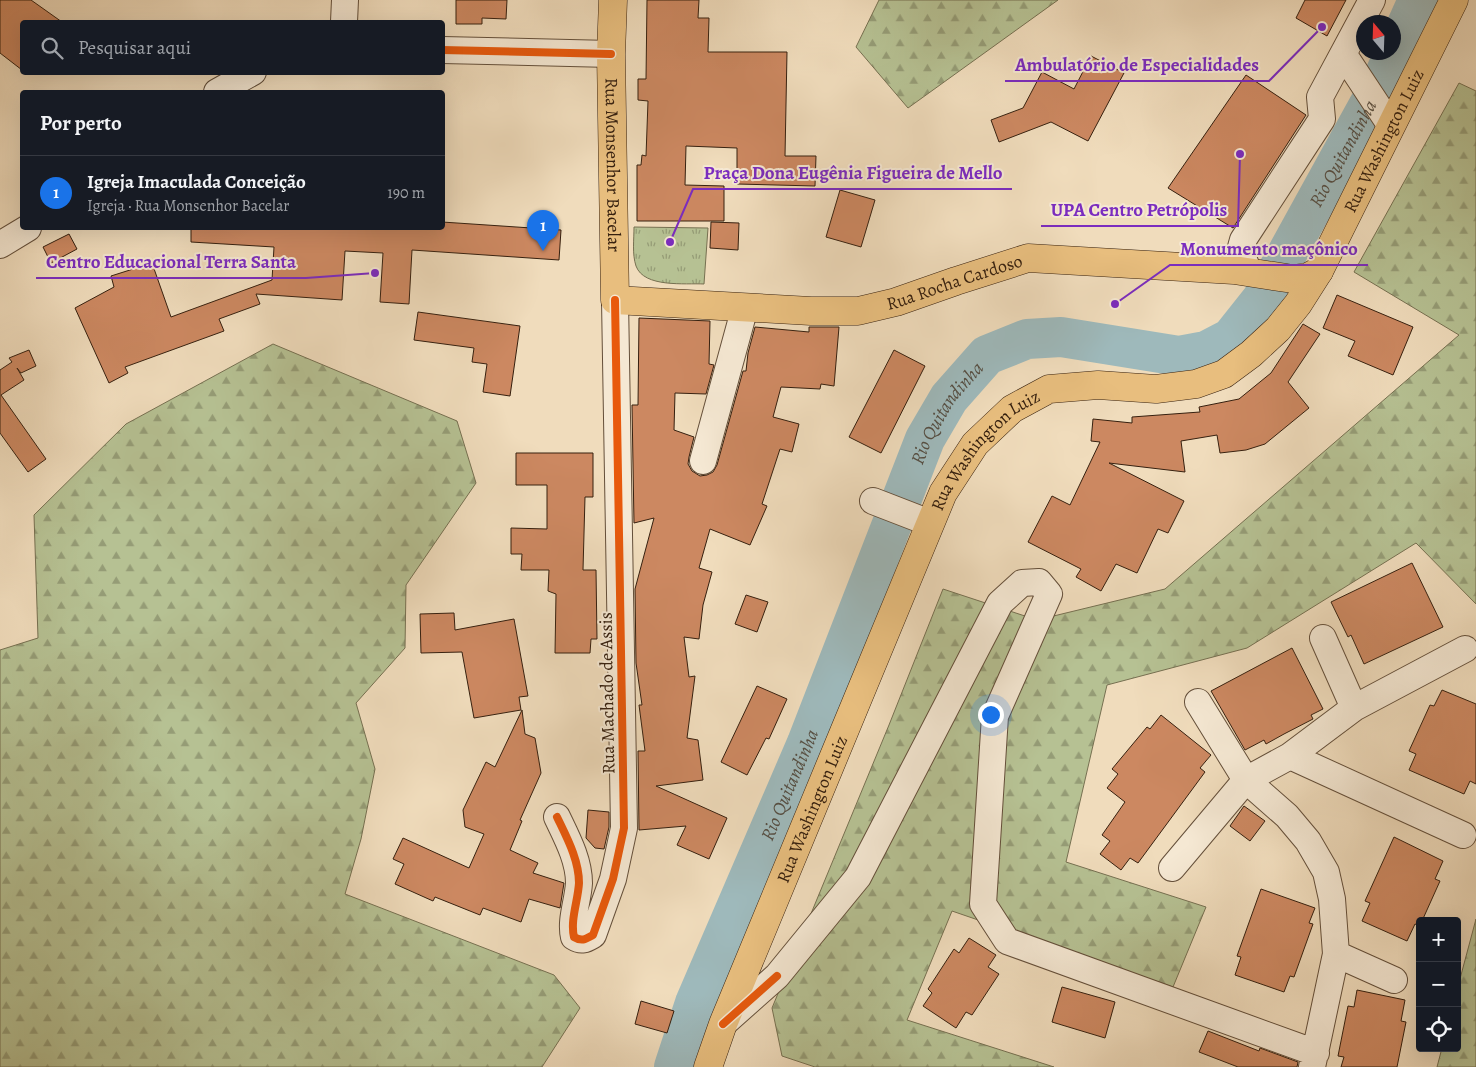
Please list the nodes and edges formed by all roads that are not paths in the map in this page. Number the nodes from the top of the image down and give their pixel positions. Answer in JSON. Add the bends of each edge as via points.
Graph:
{"nodes":[{"id":1,"x":345,"y":0,"type":"edge"},
{"id":2,"x":612,"y":0,"type":"edge"},
{"id":3,"x":1372,"y":0,"type":"edge"},
{"id":4,"x":1454,"y":0,"type":"edge"},
{"id":5,"x":344,"y":20,"type":"edge"},
{"id":6,"x":445,"y":50,"type":"edge"},
{"id":7,"x":611,"y":54,"type":"junction"},
{"id":8,"x":1344,"y":55,"type":"junction"},
{"id":9,"x":248,"y":75,"type":"edge"},
{"id":10,"x":221,"y":90,"type":"edge"},
{"id":11,"x":1391,"y":126,"type":"junction"},
{"id":12,"x":25,"y":230,"type":"edge"},
{"id":13,"x":0,"y":245,"type":"edge"},
{"id":14,"x":1249,"y":272,"type":"junction"},
{"id":15,"x":1319,"y":272,"type":"joint"},
{"id":16,"x":1295,"y":291,"type":"junction"},
{"id":17,"x":615,"y":300,"type":"junction"},
{"id":18,"x":745,"y":307,"type":"junction"},
{"id":19,"x":703,"y":461,"type":"dead end"},
{"id":20,"x":873,"y":501,"type":"dead end"},
{"id":21,"x":930,"y":523,"type":"junction"},
{"id":22,"x":1323,"y":638,"type":"dead end"},
{"id":23,"x":1465,"y":649,"type":"dead end"},
{"id":24,"x":1198,"y":702,"type":"dead end"},
{"id":25,"x":1354,"y":708,"type":"junction"},
{"id":26,"x":1290,"y":756,"type":"junction"},
{"id":27,"x":1246,"y":780,"type":"junction"},
{"id":28,"x":557,"y":817,"type":"dead end"},
{"id":29,"x":1463,"y":835,"type":"dead end"},
{"id":30,"x":1172,"y":868,"type":"dead end"},
{"id":31,"x":1336,"y":954,"type":"junction"},
{"id":32,"x":1394,"y":980,"type":"dead end"},
{"id":33,"x":723,"y":1024,"type":"junction"},
{"id":34,"x":1314,"y":1060,"type":"edge"},
{"id":35,"x":708,"y":1067,"type":"edge"}],
"edges":[{"from":1,"to":5,"type":"street"},
{"from":2,"to":7,"type":"main road","name":"Rua Monsenhor Bacelar"},
{"from":3,"to":8,"type":"street"},
{"from":4,"to":11,"type":"main road","name":"Rua Washington Luiz"},
{"from":6,"to":7,"type":"street"},
{"from":7,"to":17,"type":"main road","name":"Rua Monsenhor Bacelar"},
{"from":8,"to":11,"type":"street"},
{"from":8,"to":14,"type":"street","via":[[1320,98],[1322,119],[1243,240],[1240,252]]},
{"from":9,"to":10,"type":"street"},
{"from":11,"to":15,"type":"main road","name":"Rua Washington Luiz"},
{"from":12,"to":13,"type":"street"},
{"from":14,"to":16,"type":"main road","name":"Rua Rocha Cardoso"},
{"from":14,"to":18,"type":"main road","name":"Rua Rocha Cardoso","via":[[1028,258],[896,302],[858,311]]},
{"from":15,"to":16,"type":"main road","name":"Rua Rocha Cardoso","via":[[1308,277]]},
{"from":16,"to":21,"type":"main road","name":"Rua Washington Luiz","via":[[1278,329],[1224,374],[1196,384],[1156,389],[1098,385],[1049,389],[1012,409],[975,444],[943,493]]},
{"from":17,"to":18,"type":"main road","name":"Rua Rocha Cardoso"},
{"from":17,"to":28,"type":"street","name":"Rua Machado de Assis","via":[[624,828],[613,879],[593,935],[585,940],[574,937],[572,930],[578,873],[576,858]]},
{"from":18,"to":19,"type":"street"},
{"from":20,"to":21,"type":"street"},
{"from":21,"to":33,"type":"main road","name":"Rua Washington Luiz"},
{"from":22,"to":25,"type":"street"},
{"from":23,"to":25,"type":"street"},
{"from":24,"to":27,"type":"street"},
{"from":25,"to":26,"type":"street"},
{"from":26,"to":27,"type":"street"},
{"from":26,"to":29,"type":"street"},
{"from":27,"to":30,"type":"street"},
{"from":27,"to":31,"type":"street","via":[[1287,816],[1308,841],[1326,872],[1332,899]]},
{"from":31,"to":32,"type":"street"},
{"from":31,"to":34,"type":"street"},
{"from":33,"to":34,"type":"street","via":[[777,976],[858,878],[1000,603],[1022,583],[1039,582],[1049,594],[995,716],[984,904],[1007,941]]},
{"from":33,"to":35,"type":"main road","name":"Rua Washington Luiz"}]}
